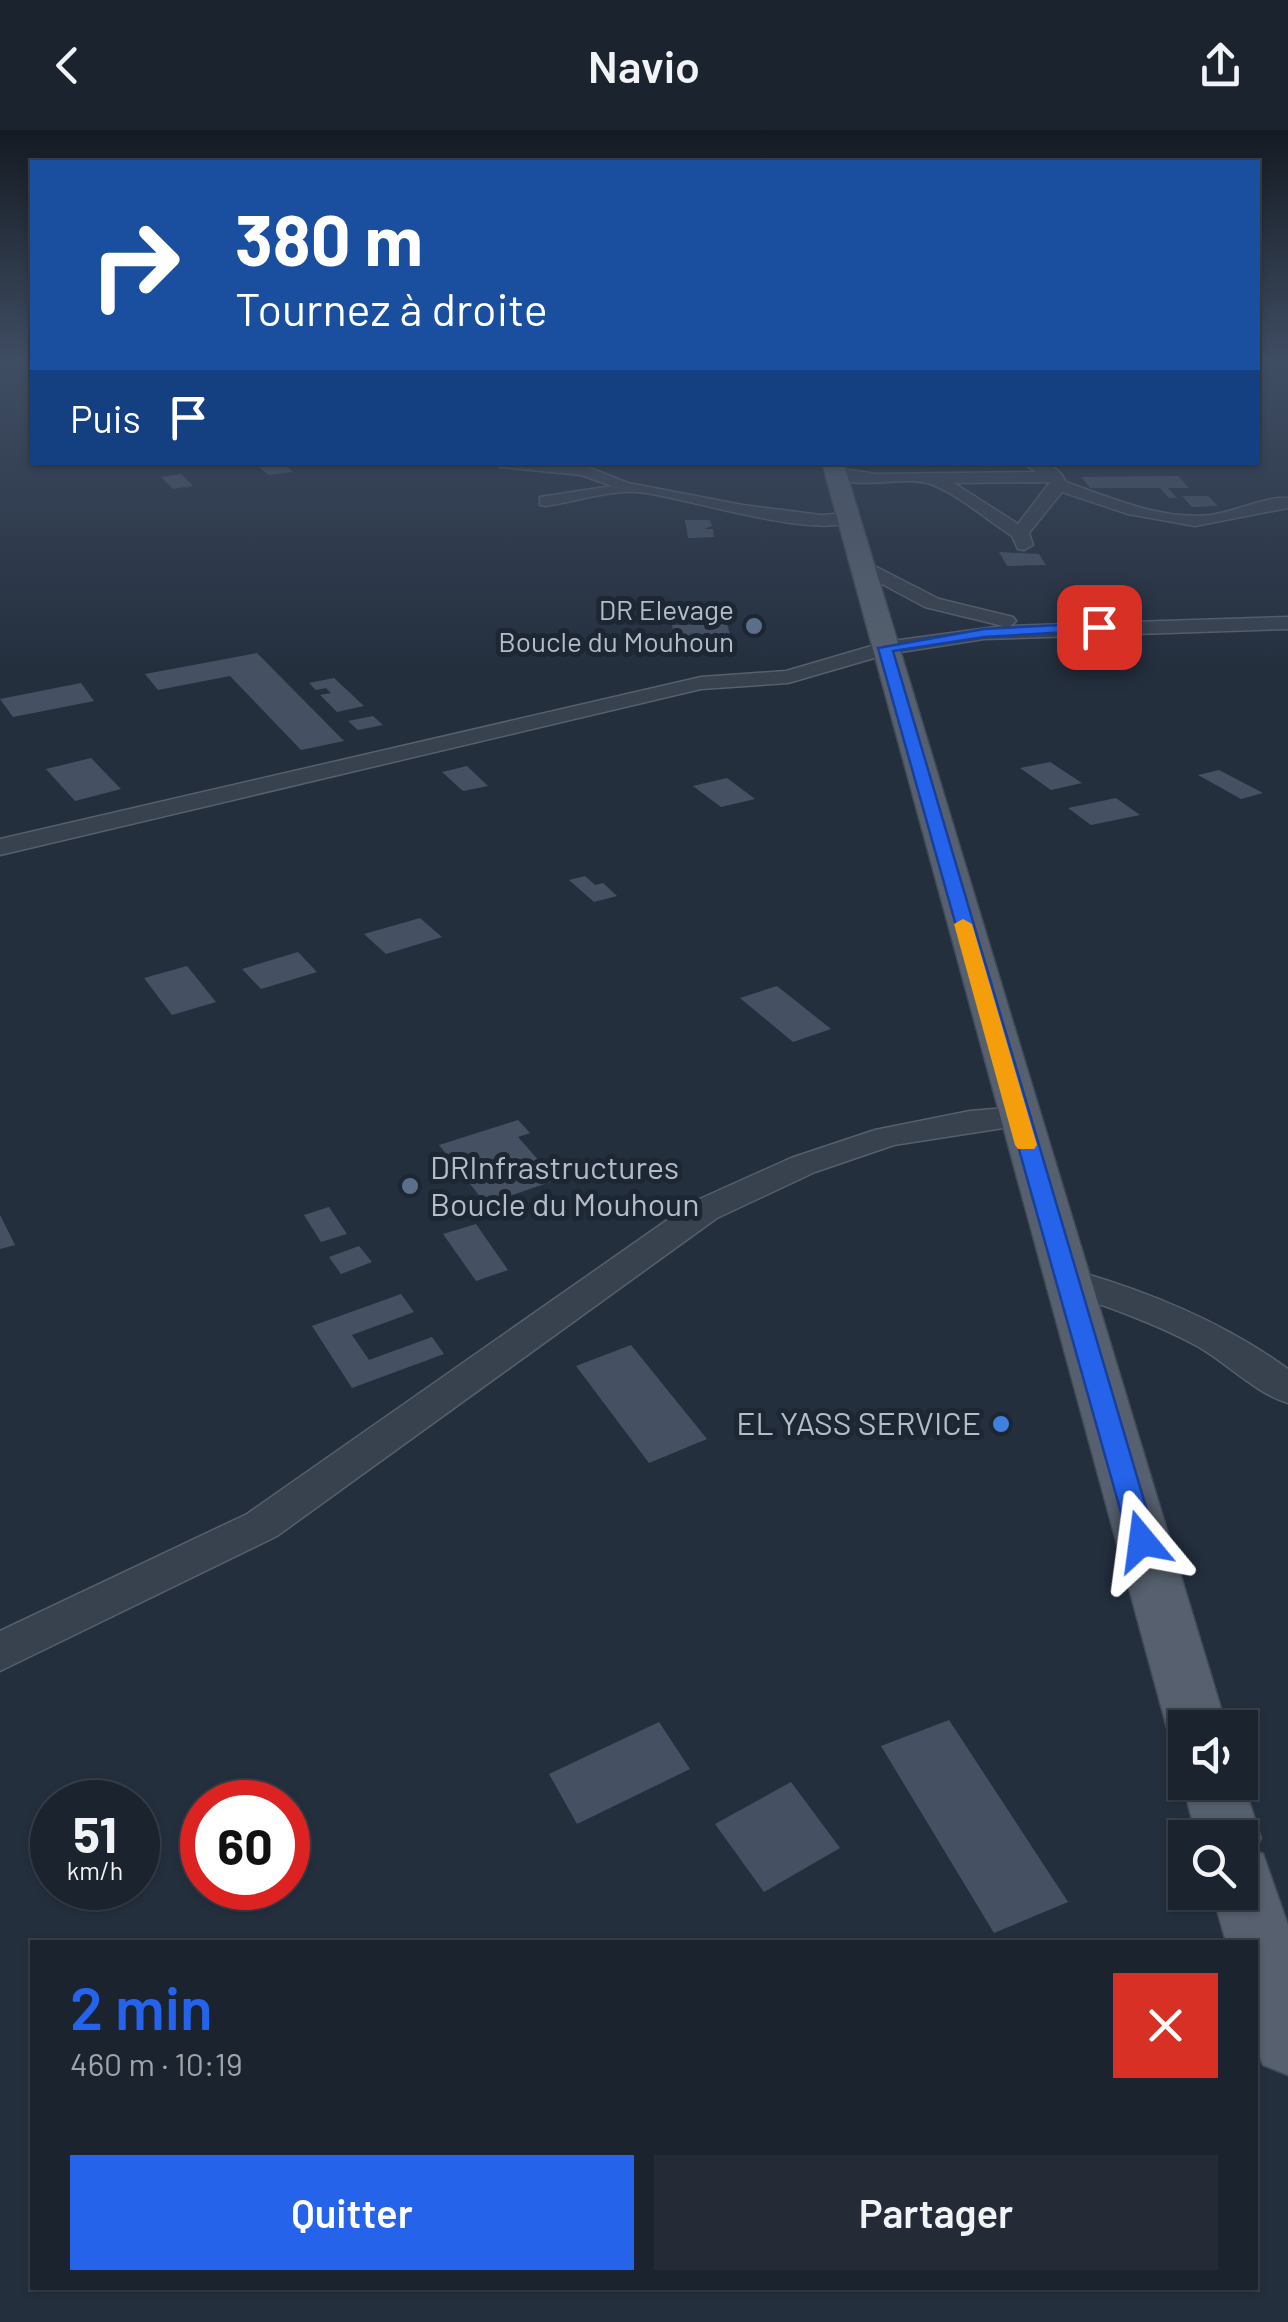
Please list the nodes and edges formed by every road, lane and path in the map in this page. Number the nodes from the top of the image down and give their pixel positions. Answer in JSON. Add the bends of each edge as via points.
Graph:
{"nodes":[{"id":1,"x":527,"y":465,"type":"edge"},
{"id":2,"x":564,"y":465,"type":"edge"},
{"id":3,"x":1034,"y":465,"type":"edge"},
{"id":4,"x":833,"y":468,"type":"edge"},
{"id":5,"x":930,"y":470,"type":"edge"},
{"id":6,"x":580,"y":471,"type":"junction"},
{"id":7,"x":1058,"y":481,"type":"junction"},
{"id":8,"x":636,"y":487,"type":"junction"},
{"id":9,"x":546,"y":501,"type":"dead end"},
{"id":10,"x":1288,"y":503,"type":"edge"},
{"id":11,"x":849,"y":518,"type":"junction"},
{"id":12,"x":862,"y":564,"type":"junction"},
{"id":13,"x":1288,"y":624,"type":"edge"},
{"id":14,"x":1061,"y":628,"type":"junction"},
{"id":15,"x":885,"y":648,"type":"junction"},
{"id":16,"x":0,"y":846,"type":"edge"},
{"id":17,"x":1018,"y":1117,"type":"junction"},
{"id":18,"x":1066,"y":1280,"type":"junction"},
{"id":19,"x":1288,"y":1389,"type":"edge"},
{"id":20,"x":0,"y":1652,"type":"edge"},
{"id":21,"x":1192,"y":1710,"type":"edge"},
{"id":22,"x":1250,"y":1910,"type":"edge"},
{"id":23,"x":1288,"y":2040,"type":"edge"}],
"edges":[{"from":1,"to":6,"type":"street"},
{"from":2,"to":6,"type":"street"},
{"from":3,"to":7,"type":"street"},
{"from":4,"to":5,"type":"street","via":[[876,479]]},
{"from":4,"to":11,"type":"main road"},
{"from":5,"to":7,"type":"street"},
{"from":5,"to":7,"type":"street","via":[[1022,539]]},
{"from":6,"to":8,"type":"street"},
{"from":7,"to":10,"type":"street","via":[[1160,515],[1201,521]]},
{"from":8,"to":9,"type":"street"},
{"from":8,"to":11,"type":"street","via":[[743,510]]},
{"from":11,"to":12,"type":"main road"},
{"from":12,"to":14,"type":"street","via":[[932,603]]},
{"from":12,"to":15,"type":"main road"},
{"from":13,"to":14,"type":"street"},
{"from":14,"to":15,"type":"street"},
{"from":15,"to":16,"type":"street","via":[[788,677],[700,683]]},
{"from":15,"to":17,"type":"main road"},
{"from":17,"to":18,"type":"main road"},
{"from":17,"to":20,"type":"street","via":[[887,1136],[706,1210],[262,1525]]},
{"from":18,"to":19,"type":"street","via":[[1164,1312],[1221,1340]]},
{"from":18,"to":21,"type":"main road"},
{"from":22,"to":23,"type":"main road"}]}
